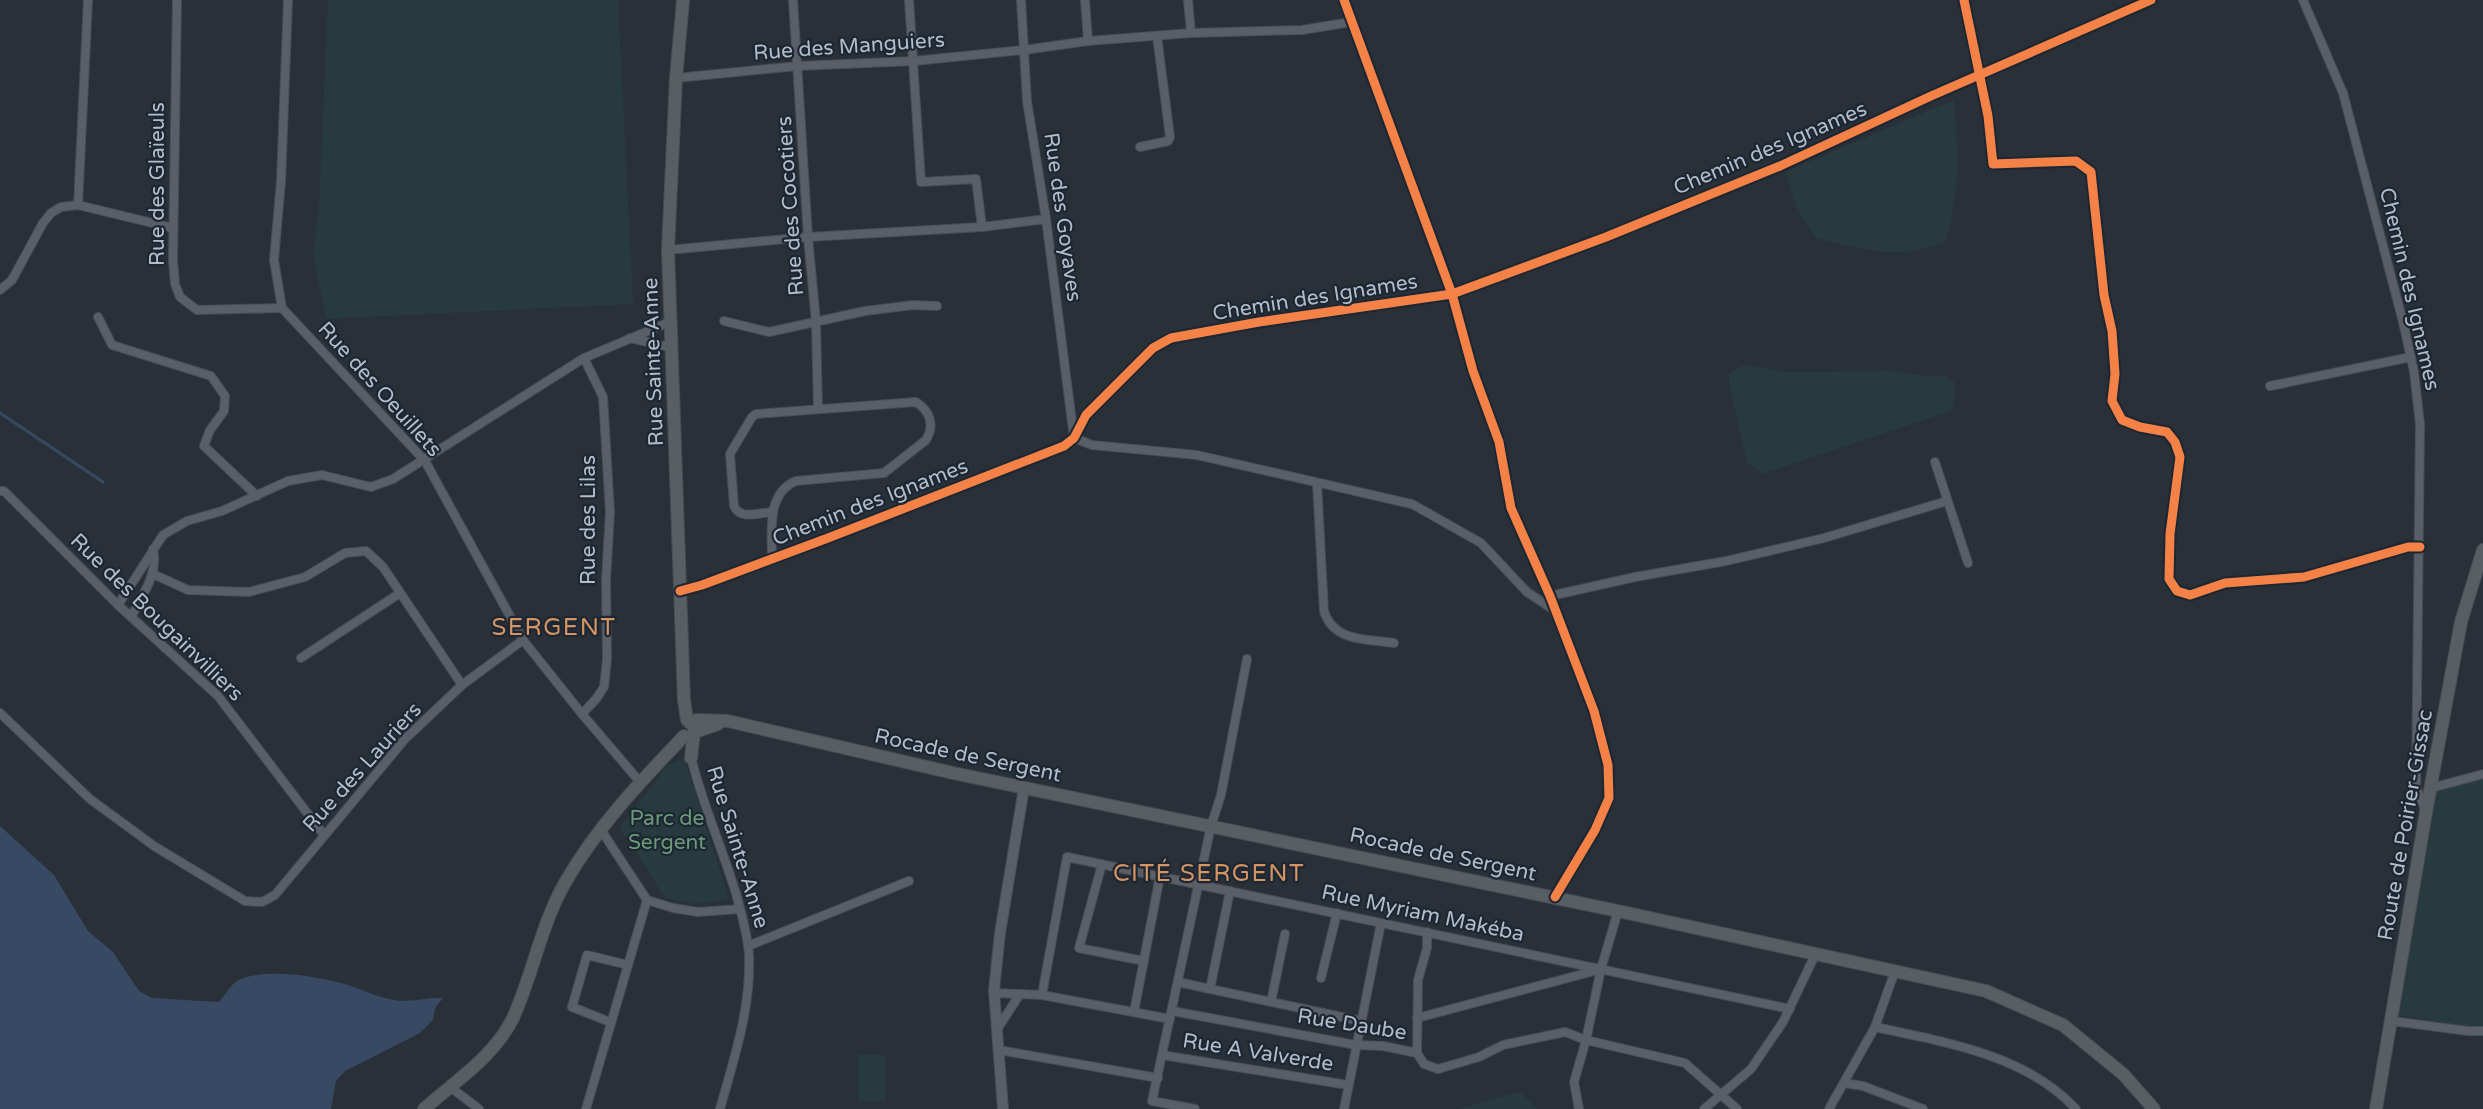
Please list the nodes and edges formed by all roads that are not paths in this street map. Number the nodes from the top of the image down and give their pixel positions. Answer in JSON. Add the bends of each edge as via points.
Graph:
{"nodes":[{"id":1,"x":88,"y":0,"type":"edge"},
{"id":2,"x":177,"y":0,"type":"edge"},
{"id":3,"x":288,"y":0,"type":"edge"},
{"id":4,"x":683,"y":0,"type":"edge"},
{"id":5,"x":793,"y":0,"type":"edge"},
{"id":6,"x":909,"y":0,"type":"edge"},
{"id":7,"x":1021,"y":0,"type":"edge"},
{"id":8,"x":1085,"y":0,"type":"edge"},
{"id":9,"x":1188,"y":0,"type":"edge"},
{"id":10,"x":1344,"y":0,"type":"edge"},
{"id":11,"x":1964,"y":0,"type":"edge"},
{"id":12,"x":2151,"y":0,"type":"edge"},
{"id":13,"x":2303,"y":0,"type":"edge"},
{"id":14,"x":1351,"y":22,"type":"junction"},
{"id":15,"x":1191,"y":33,"type":"junction"},
{"id":16,"x":1157,"y":36,"type":"junction"},
{"id":17,"x":1088,"y":41,"type":"junction"},
{"id":18,"x":1024,"y":50,"type":"junction"},
{"id":19,"x":914,"y":61,"type":"junction"},
{"id":20,"x":798,"y":66,"type":"junction"},
{"id":21,"x":1980,"y":75,"type":"junction"},
{"id":22,"x":676,"y":78,"type":"junction"},
{"id":23,"x":1140,"y":147,"type":"dead end"},
{"id":24,"x":78,"y":205,"type":"junction"},
{"id":25,"x":1046,"y":219,"type":"junction"},
{"id":26,"x":982,"y":227,"type":"junction"},
{"id":27,"x":173,"y":228,"type":"junction"},
{"id":28,"x":808,"y":237,"type":"junction"},
{"id":29,"x":668,"y":249,"type":"junction"},
{"id":30,"x":0,"y":290,"type":"edge"},
{"id":31,"x":1452,"y":294,"type":"junction"},
{"id":32,"x":937,"y":306,"type":"dead end"},
{"id":33,"x":282,"y":308,"type":"junction"},
{"id":34,"x":98,"y":317,"type":"dead end"},
{"id":35,"x":672,"y":321,"type":"junction"},
{"id":36,"x":724,"y":321,"type":"dead end"},
{"id":37,"x":816,"y":322,"type":"junction"},
{"id":38,"x":630,"y":338,"type":"junction"},
{"id":39,"x":673,"y":348,"type":"junction"},
{"id":40,"x":2410,"y":357,"type":"junction"},
{"id":41,"x":584,"y":358,"type":"junction"},
{"id":42,"x":2270,"y":386,"type":"dead end"},
{"id":43,"x":818,"y":409,"type":"junction"},
{"id":44,"x":1074,"y":438,"type":"junction"},
{"id":45,"x":425,"y":460,"type":"junction"},
{"id":46,"x":1935,"y":462,"type":"dead end"},
{"id":47,"x":1317,"y":483,"type":"junction"},
{"id":48,"x":0,"y":491,"type":"edge"},
{"id":49,"x":257,"y":496,"type":"junction"},
{"id":50,"x":1947,"y":501,"type":"junction"},
{"id":51,"x":771,"y":512,"type":"junction"},
{"id":52,"x":2420,"y":547,"type":"junction"},
{"id":53,"x":153,"y":549,"type":"junction"},
{"id":54,"x":2483,"y":550,"type":"edge"},
{"id":55,"x":772,"y":559,"type":"junction"},
{"id":56,"x":1968,"y":563,"type":"dead end"},
{"id":57,"x":153,"y":574,"type":"junction"},
{"id":58,"x":680,"y":591,"type":"junction"},
{"id":59,"x":400,"y":593,"type":"junction"},
{"id":60,"x":1550,"y":596,"type":"junction"},
{"id":61,"x":118,"y":605,"type":"junction"},
{"id":62,"x":1554,"y":610,"type":"junction"},
{"id":63,"x":131,"y":617,"type":"junction"},
{"id":64,"x":523,"y":640,"type":"junction"},
{"id":65,"x":1394,"y":643,"type":"dead end"},
{"id":66,"x":301,"y":658,"type":"dead end"},
{"id":67,"x":1247,"y":659,"type":"dead end"},
{"id":68,"x":462,"y":685,"type":"junction"},
{"id":69,"x":0,"y":713,"type":"edge"},
{"id":70,"x":582,"y":714,"type":"junction"},
{"id":71,"x":687,"y":729,"type":"junction"},
{"id":72,"x":691,"y":758,"type":"joint"},
{"id":73,"x":2483,"y":774,"type":"edge"},
{"id":74,"x":640,"y":782,"type":"junction"},
{"id":75,"x":1024,"y":788,"type":"junction"},
{"id":76,"x":2431,"y":788,"type":"junction"},
{"id":77,"x":2426,"y":812,"type":"junction"},
{"id":78,"x":1211,"y":826,"type":"junction"},
{"id":79,"x":601,"y":830,"type":"junction"},
{"id":80,"x":324,"y":835,"type":"junction"},
{"id":81,"x":1102,"y":864,"type":"junction"},
{"id":82,"x":1160,"y":876,"type":"junction"},
{"id":83,"x":909,"y":881,"type":"dead end"},
{"id":84,"x":1199,"y":884,"type":"junction"},
{"id":85,"x":1230,"y":891,"type":"junction"},
{"id":86,"x":1555,"y":897,"type":"junction"},
{"id":87,"x":647,"y":900,"type":"junction"},
{"id":88,"x":740,"y":909,"type":"junction"},
{"id":89,"x":1618,"y":910,"type":"junction"},
{"id":90,"x":1337,"y":914,"type":"junction"},
{"id":91,"x":1381,"y":923,"type":"junction"},
{"id":92,"x":1427,"y":933,"type":"junction"},
{"id":93,"x":1285,"y":934,"type":"dead end"},
{"id":94,"x":748,"y":946,"type":"junction"},
{"id":95,"x":1816,"y":953,"type":"junction"},
{"id":96,"x":1144,"y":961,"type":"junction"},
{"id":97,"x":628,"y":965,"type":"junction"},
{"id":98,"x":1601,"y":969,"type":"junction"},
{"id":99,"x":1895,"y":970,"type":"junction"},
{"id":100,"x":1322,"y":978,"type":"dead end"},
{"id":101,"x":1178,"y":981,"type":"junction"},
{"id":102,"x":1210,"y":989,"type":"junction"},
{"id":103,"x":994,"y":993,"type":"junction"},
{"id":104,"x":1020,"y":994,"type":"junction"},
{"id":105,"x":1042,"y":995,"type":"junction"},
{"id":106,"x":1271,"y":1002,"type":"junction"},
{"id":107,"x":1790,"y":1009,"type":"junction"},
{"id":108,"x":1134,"y":1012,"type":"junction"},
{"id":109,"x":1171,"y":1015,"type":"junction"},
{"id":110,"x":1416,"y":1018,"type":"junction"},
{"id":111,"x":2392,"y":1020,"type":"junction"},
{"id":112,"x":1361,"y":1021,"type":"junction"},
{"id":113,"x":610,"y":1022,"type":"junction"},
{"id":114,"x":1875,"y":1027,"type":"junction"},
{"id":115,"x":997,"y":1030,"type":"junction"},
{"id":116,"x":2483,"y":1030,"type":"edge"},
{"id":117,"x":1586,"y":1040,"type":"junction"},
{"id":118,"x":1356,"y":1045,"type":"junction"},
{"id":119,"x":999,"y":1050,"type":"junction"},
{"id":120,"x":1417,"y":1053,"type":"junction"},
{"id":121,"x":1162,"y":1054,"type":"junction"},
{"id":122,"x":1158,"y":1078,"type":"junction"},
{"id":123,"x":1844,"y":1083,"type":"junction"},
{"id":124,"x":1348,"y":1085,"type":"junction"},
{"id":125,"x":450,"y":1087,"type":"junction"},
{"id":126,"x":1721,"y":1096,"type":"junction"},
{"id":127,"x":424,"y":1109,"type":"edge"},
{"id":128,"x":479,"y":1109,"type":"edge"},
{"id":129,"x":586,"y":1109,"type":"edge"},
{"id":130,"x":720,"y":1109,"type":"edge"},
{"id":131,"x":1004,"y":1109,"type":"edge"},
{"id":132,"x":1195,"y":1109,"type":"edge"},
{"id":133,"x":1344,"y":1109,"type":"edge"},
{"id":134,"x":1579,"y":1109,"type":"edge"},
{"id":135,"x":1704,"y":1109,"type":"edge"},
{"id":136,"x":1737,"y":1109,"type":"edge"},
{"id":137,"x":1828,"y":1109,"type":"edge"},
{"id":138,"x":1923,"y":1109,"type":"edge"},
{"id":139,"x":2076,"y":1109,"type":"edge"},
{"id":140,"x":2154,"y":1109,"type":"edge"},
{"id":141,"x":2376,"y":1109,"type":"edge"}],
"edges":[{"from":1,"to":24,"type":"street"},
{"from":2,"to":27,"type":"street","name":"Rue des Glaïeuls"},
{"from":3,"to":33,"type":"street","via":[[274,260]]},
{"from":4,"to":22,"type":"main road","name":"Rue Sainte-Anne"},
{"from":5,"to":20,"type":"street","name":"Rue des Cocotiers"},
{"from":6,"to":19,"type":"street"},
{"from":7,"to":18,"type":"street","name":"Rue des Goyaves"},
{"from":8,"to":17,"type":"street"},
{"from":9,"to":15,"type":"street"},
{"from":10,"to":14,"type":"street"},
{"from":11,"to":21,"type":"street"},
{"from":12,"to":21,"type":"street","name":"Chemin des Ignames"},
{"from":13,"to":40,"type":"street","name":"Chemin des Ignames","via":[[2343,93]]},
{"from":14,"to":15,"type":"street","name":"Rue des Manguiers","via":[[1302,30]]},
{"from":14,"to":31,"type":"street"},
{"from":15,"to":16,"type":"street","name":"Rue des Manguiers"},
{"from":16,"to":17,"type":"street","name":"Rue des Manguiers"},
{"from":16,"to":23,"type":"street","via":[[1170,137],[1168,141]]},
{"from":17,"to":18,"type":"street","name":"Rue des Manguiers"},
{"from":18,"to":19,"type":"street","name":"Rue des Manguiers"},
{"from":18,"to":25,"type":"street","name":"Rue des Goyaves"},
{"from":19,"to":20,"type":"street","name":"Rue des Manguiers"},
{"from":19,"to":26,"type":"street","via":[[921,182],[976,178]]},
{"from":20,"to":22,"type":"street","name":"Rue des Manguiers"},
{"from":20,"to":28,"type":"street","name":"Rue des Cocotiers"},
{"from":21,"to":31,"type":"street","name":"Chemin des Ignames","via":[[1769,171]]},
{"from":21,"to":52,"type":"street","via":[[1993,164],[2076,161],[2091,172],[2104,295],[2112,331],[2112,401],[2122,420],[2167,432],[2180,457],[2170,534],[2169,579],[2177,591],[2190,595],[2225,583],[2304,577],[2408,547]]},
{"from":22,"to":29,"type":"main road","name":"Rue Sainte-Anne"},
{"from":24,"to":27,"type":"street"},
{"from":24,"to":30,"type":"street","via":[[51,213],[12,280]]},
{"from":25,"to":26,"type":"street"},
{"from":25,"to":44,"type":"street","name":"Rue des Goyaves"},
{"from":26,"to":28,"type":"street"},
{"from":27,"to":33,"type":"street","name":"Rue des Glaïeuls","via":[[175,284],[180,297],[197,310]]},
{"from":28,"to":29,"type":"street"},
{"from":28,"to":37,"type":"street","name":"Rue des Cocotiers"},
{"from":29,"to":35,"type":"main road","name":"Rue Sainte-Anne"},
{"from":31,"to":44,"type":"street","name":"Chemin des Ignames","via":[[1171,338],[1153,348],[1086,415]]},
{"from":31,"to":60,"type":"street","via":[[1473,371],[1499,442],[1511,508]]},
{"from":32,"to":37,"type":"street","via":[[884,308]]},
{"from":33,"to":45,"type":"street","name":"Rue des Oeuillets"},
{"from":34,"to":49,"type":"street","via":[[111,345],[211,376],[225,396],[224,411],[204,446]]},
{"from":35,"to":38,"type":"street"},
{"from":35,"to":39,"type":"main road","name":"Rue Sainte-Anne"},
{"from":36,"to":37,"type":"street","via":[[769,332]]},
{"from":37,"to":43,"type":"street","name":"Rue des Cocotiers"},
{"from":38,"to":39,"type":"street"},
{"from":38,"to":41,"type":"street"},
{"from":39,"to":58,"type":"main road","name":"Rue Sainte-Anne"},
{"from":40,"to":42,"type":"street"},
{"from":40,"to":52,"type":"street","name":"Chemin des Ignames","via":[[2420,424]]},
{"from":41,"to":45,"type":"street"},
{"from":41,"to":70,"type":"street","name":"Rue des Lilas","via":[[603,397],[610,512],[604,687]]},
{"from":43,"to":51,"type":"street","via":[[756,414],[732,447],[729,460],[735,509],[743,515]]},
{"from":43,"to":51,"type":"street","via":[[916,402],[928,414],[930,433],[884,473],[790,484]]},
{"from":44,"to":47,"type":"street","via":[[1092,444],[1197,455]]},
{"from":44,"to":55,"type":"street","name":"Chemin des Ignames","via":[[1064,446]]},
{"from":45,"to":49,"type":"street","via":[[371,487],[322,475],[288,481]]},
{"from":45,"to":64,"type":"street","name":"Rue des Oeuillets"},
{"from":46,"to":50,"type":"street"},
{"from":47,"to":62,"type":"street","via":[[1412,504],[1433,514],[1481,543],[1527,592]]},
{"from":47,"to":65,"type":"street","via":[[1327,622],[1351,638]]},
{"from":48,"to":61,"type":"street","name":"Rue des Bougainvilliers"},
{"from":49,"to":53,"type":"street","via":[[187,520],[163,535]]},
{"from":50,"to":56,"type":"street"},
{"from":50,"to":60,"type":"street","via":[[1824,538]]},
{"from":51,"to":55,"type":"street"},
{"from":52,"to":77,"type":"street","name":"Chemin des Ignames","via":[[2416,788]]},
{"from":53,"to":57,"type":"street"},
{"from":53,"to":61,"type":"street"},
{"from":54,"to":76,"type":"main road","name":"Route de Poirier-Gissac","via":[[2461,622]]},
{"from":55,"to":58,"type":"street","name":"Chemin des Ignames"},
{"from":57,"to":59,"type":"street","via":[[188,590],[249,591],[305,577],[345,553],[366,551],[383,567]]},
{"from":57,"to":63,"type":"street"},
{"from":58,"to":71,"type":"main road","name":"Rue Sainte-Anne"},
{"from":59,"to":66,"type":"street"},
{"from":59,"to":68,"type":"street"},
{"from":60,"to":62,"type":"street"},
{"from":61,"to":63,"type":"street","name":"Rue des Bougainvilliers"},
{"from":62,"to":86,"type":"street","via":[[1594,711],[1608,765],[1609,798],[1595,830]]},
{"from":63,"to":80,"type":"street","name":"Rue des Bougainvilliers","via":[[218,696]]},
{"from":64,"to":68,"type":"street","name":"Rue des Lauriers"},
{"from":64,"to":70,"type":"street","name":"Rue des Oeuillets"},
{"from":67,"to":78,"type":"street","via":[[1221,795]]},
{"from":68,"to":80,"type":"street","name":"Rue des Lauriers","via":[[405,739]]},
{"from":69,"to":80,"type":"street","name":"Rue des Lauriers","via":[[90,800],[145,840],[245,901],[262,902],[275,895]]},
{"from":70,"to":74,"type":"street","name":"Rue des Oeuillets"},
{"from":71,"to":72,"type":"main road","name":"Rue Sainte-Anne"},
{"from":71,"to":74,"type":"main road"},
{"from":71,"to":75,"type":"main road","name":"Rocade de Sergent","via":[[728,721]]},
{"from":72,"to":88,"type":"street","name":"Rue Sainte-Anne"},
{"from":73,"to":76,"type":"street"},
{"from":74,"to":79,"type":"main road"},
{"from":75,"to":78,"type":"main road","name":"Rocade de Sergent"},
{"from":75,"to":103,"type":"street"},
{"from":76,"to":77,"type":"main road","name":"Route de Poirier-Gissac"},
{"from":77,"to":111,"type":"main road","name":"Route de Poirier-Gissac"},
{"from":78,"to":84,"type":"street"},
{"from":78,"to":86,"type":"main road","name":"Rocade de Sergent"},
{"from":79,"to":87,"type":"street"},
{"from":79,"to":125,"type":"main road","via":[[564,883],[512,1018],[500,1039]]},
{"from":81,"to":82,"type":"street","name":"Rue Myriam Makéba"},
{"from":81,"to":96,"type":"street","via":[[1079,948]]},
{"from":81,"to":105,"type":"street","name":"Rue Myriam Makéba","via":[[1067,857]]},
{"from":82,"to":84,"type":"street","name":"Rue Myriam Makéba"},
{"from":82,"to":96,"type":"street"},
{"from":83,"to":94,"type":"street"},
{"from":84,"to":85,"type":"street","name":"Rue Myriam Makéba"},
{"from":84,"to":101,"type":"street"},
{"from":85,"to":90,"type":"street","name":"Rue Myriam Makéba"},
{"from":85,"to":102,"type":"street"},
{"from":86,"to":89,"type":"main road","name":"Rocade de Sergent"},
{"from":87,"to":88,"type":"street","via":[[698,912]]},
{"from":87,"to":97,"type":"street"},
{"from":88,"to":94,"type":"street","name":"Rue Sainte-Anne"},
{"from":89,"to":95,"type":"main road","name":"Rocade de Sergent"},
{"from":89,"to":98,"type":"street"},
{"from":90,"to":91,"type":"street","name":"Rue Myriam Makéba"},
{"from":90,"to":100,"type":"street"},
{"from":91,"to":92,"type":"street","name":"Rue Myriam Makéba"},
{"from":91,"to":112,"type":"street"},
{"from":92,"to":98,"type":"street","name":"Rue Myriam Makéba"},
{"from":92,"to":110,"type":"street"},
{"from":93,"to":106,"type":"street"},
{"from":94,"to":130,"type":"street","name":"Rue Sainte-Anne","via":[[746,1002]]},
{"from":95,"to":99,"type":"main road","name":"Rocade de Sergent"},
{"from":95,"to":107,"type":"street"},
{"from":96,"to":108,"type":"street"},
{"from":97,"to":113,"type":"street"},
{"from":97,"to":113,"type":"street","via":[[587,955],[572,1007]]},
{"from":98,"to":107,"type":"street","name":"Rue Myriam Makéba"},
{"from":98,"to":110,"type":"street"},
{"from":98,"to":117,"type":"street"},
{"from":99,"to":114,"type":"street"},
{"from":99,"to":140,"type":"main road","name":"Rocade de Sergent","via":[[1986,991],[2063,1024],[2123,1074]]},
{"from":101,"to":102,"type":"street"},
{"from":101,"to":109,"type":"street"},
{"from":102,"to":106,"type":"street"},
{"from":103,"to":104,"type":"street"},
{"from":103,"to":115,"type":"street"},
{"from":104,"to":105,"type":"street"},
{"from":104,"to":115,"type":"street"},
{"from":105,"to":108,"type":"street","name":"Rue Daube"},
{"from":106,"to":112,"type":"street"},
{"from":107,"to":126,"type":"street","via":[[1751,1069]]},
{"from":108,"to":109,"type":"street","name":"Rue Daube"},
{"from":109,"to":118,"type":"street","name":"Rue Daube"},
{"from":109,"to":121,"type":"street"},
{"from":110,"to":120,"type":"street"},
{"from":111,"to":116,"type":"street"},
{"from":111,"to":141,"type":"main road","name":"Route de Poirier-Gissac"},
{"from":112,"to":118,"type":"street"},
{"from":113,"to":129,"type":"street"},
{"from":114,"to":123,"type":"street"},
{"from":114,"to":139,"type":"street","via":[[1972,1048],[2030,1073]]},
{"from":115,"to":119,"type":"street"},
{"from":117,"to":120,"type":"street","name":"Rue Daube","via":[[1564,1032],[1503,1045],[1438,1069],[1424,1064]]},
{"from":117,"to":126,"type":"street","name":"Rue Daube","via":[[1685,1063]]},
{"from":117,"to":134,"type":"street","via":[[1574,1082]]},
{"from":118,"to":120,"type":"street","name":"Rue Daube"},
{"from":118,"to":124,"type":"street"},
{"from":119,"to":122,"type":"street"},
{"from":119,"to":131,"type":"street"},
{"from":121,"to":122,"type":"street"},
{"from":121,"to":124,"type":"street","name":"Rue A Valverde"},
{"from":122,"to":132,"type":"street","via":[[1152,1101]]},
{"from":123,"to":137,"type":"street"},
{"from":123,"to":138,"type":"street","via":[[1863,1086]]},
{"from":124,"to":133,"type":"street"},
{"from":125,"to":127,"type":"main road"},
{"from":125,"to":128,"type":"street"},
{"from":126,"to":135,"type":"street"},
{"from":126,"to":136,"type":"street","name":"Rue Daube"}]}
